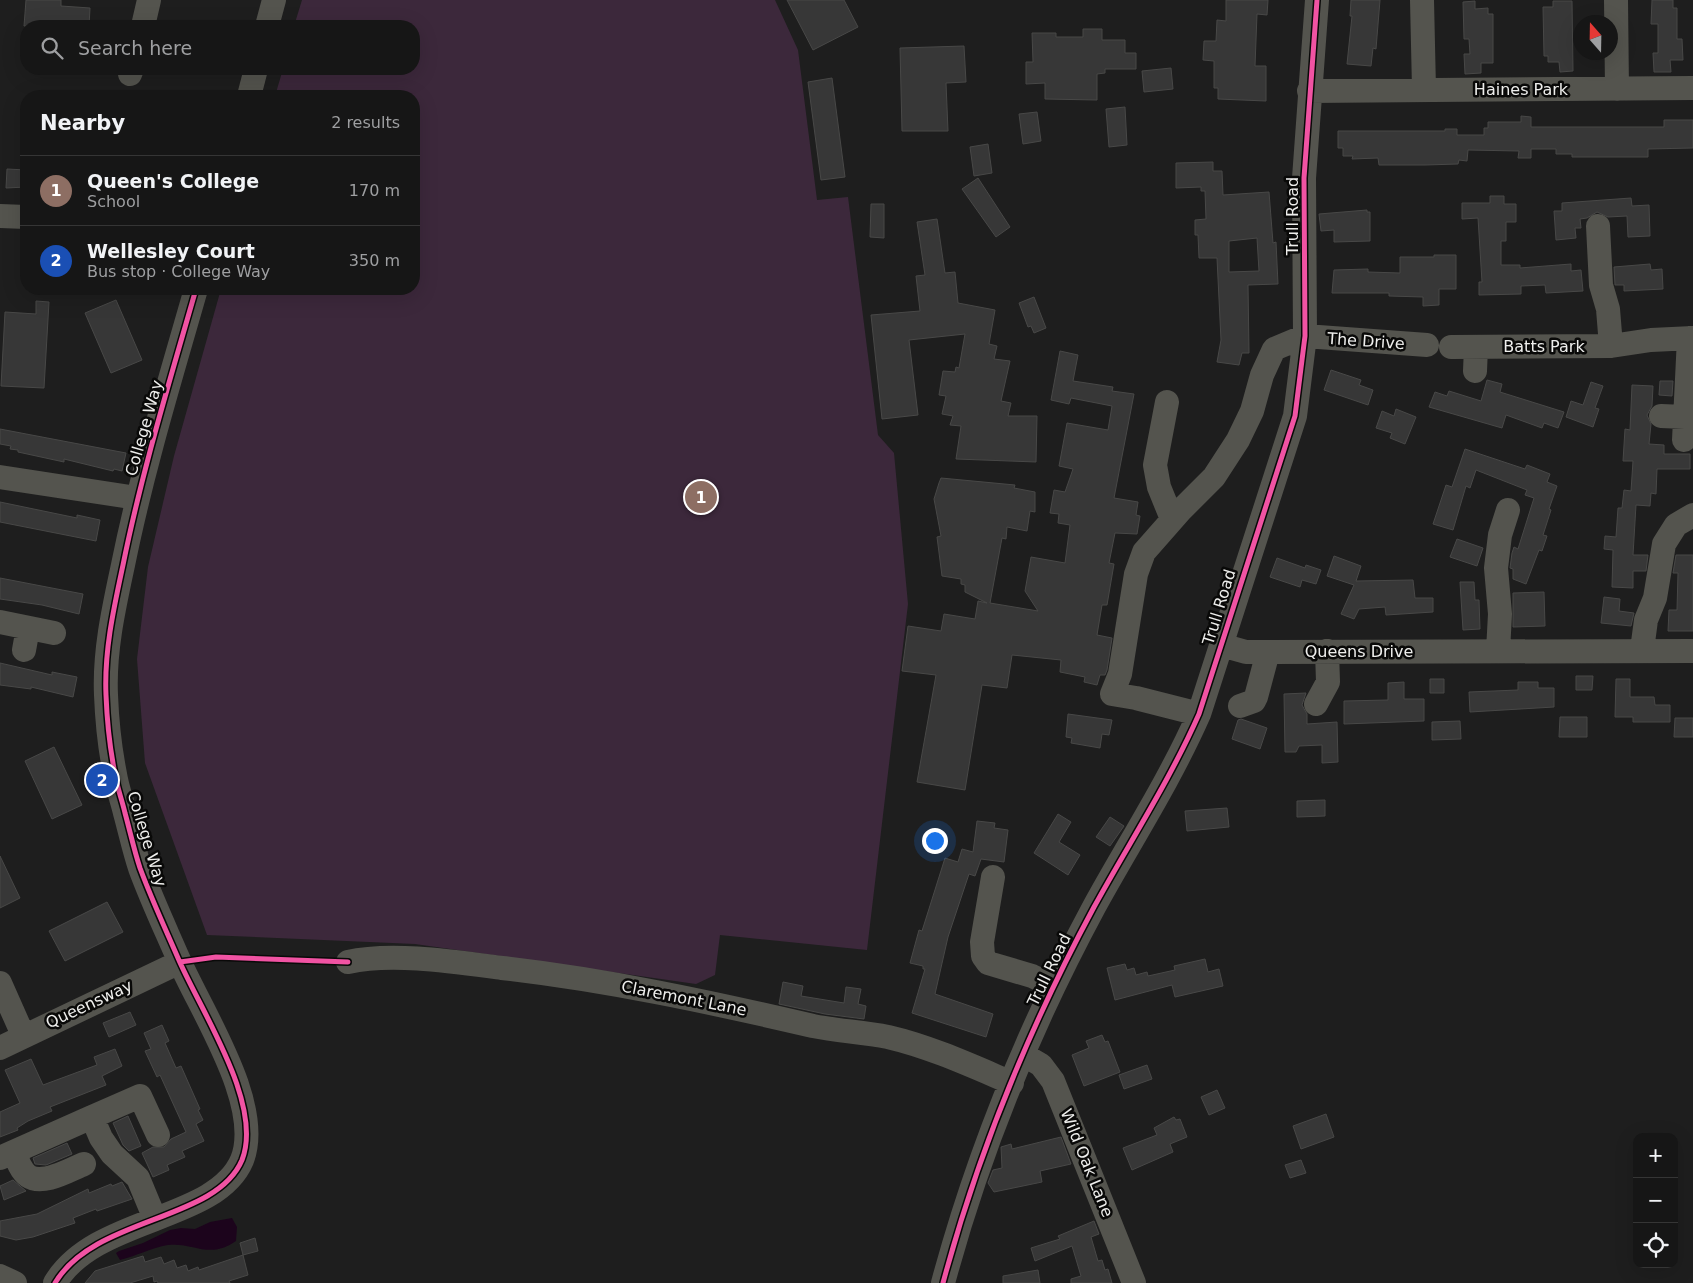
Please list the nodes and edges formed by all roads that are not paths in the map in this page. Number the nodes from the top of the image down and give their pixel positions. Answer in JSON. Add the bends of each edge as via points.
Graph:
{"nodes":[{"id":1,"x":149,"y":0,"type":"edge"},
{"id":2,"x":274,"y":0,"type":"edge"},
{"id":3,"x":1317,"y":0,"type":"edge"},
{"id":4,"x":1422,"y":0,"type":"edge"},
{"id":5,"x":1616,"y":0,"type":"edge"},
{"id":6,"x":144,"y":20,"type":"edge"},
{"id":7,"x":269,"y":20,"type":"edge"},
{"id":8,"x":254,"y":75,"type":"edge"},
{"id":9,"x":1693,"y":88,"type":"edge"},
{"id":10,"x":1424,"y":89,"type":"junction"},
{"id":11,"x":1617,"y":89,"type":"junction"},
{"id":12,"x":251,"y":90,"type":"edge"},
{"id":13,"x":1310,"y":91,"type":"junction"},
{"id":14,"x":0,"y":216,"type":"edge"},
{"id":15,"x":20,"y":217,"type":"edge"},
{"id":16,"x":1598,"y":226,"type":"dead end"},
{"id":17,"x":194,"y":295,"type":"edge"},
{"id":18,"x":1305,"y":336,"type":"junction"},
{"id":19,"x":1691,"y":338,"type":"edge"},
{"id":20,"x":1427,"y":345,"type":"dead end"},
{"id":21,"x":1611,"y":346,"type":"junction"},
{"id":22,"x":1451,"y":347,"type":"dead end"},
{"id":23,"x":1476,"y":347,"type":"junction"},
{"id":24,"x":1475,"y":371,"type":"dead end"},
{"id":25,"x":1167,"y":402,"type":"dead end"},
{"id":26,"x":1661,"y":416,"type":"dead end"},
{"id":27,"x":1685,"y":417,"type":"junction"},
{"id":28,"x":1684,"y":440,"type":"dead end"},
{"id":29,"x":0,"y":477,"type":"edge"},
{"id":30,"x":137,"y":498,"type":"junction"},
{"id":31,"x":1678,"y":517,"type":"edge"},
{"id":32,"x":1172,"y":520,"type":"junction"},
{"id":33,"x":1498,"y":520,"type":"dead end"},
{"id":34,"x":0,"y":622,"type":"edge"},
{"id":35,"x":54,"y":633,"type":"dead end"},
{"id":36,"x":1221,"y":645,"type":"junction"},
{"id":37,"x":1642,"y":650,"type":"junction"},
{"id":38,"x":1327,"y":651,"type":"junction"},
{"id":39,"x":1498,"y":651,"type":"junction"},
{"id":40,"x":1693,"y":651,"type":"edge"},
{"id":41,"x":1268,"y":652,"type":"junction"},
{"id":42,"x":1316,"y":704,"type":"dead end"},
{"id":43,"x":1240,"y":706,"type":"dead end"},
{"id":44,"x":1199,"y":714,"type":"junction"},
{"id":45,"x":993,"y":877,"type":"dead end"},
{"id":46,"x":180,"y":962,"type":"junction"},
{"id":47,"x":348,"y":962,"type":"dead end"},
{"id":48,"x":0,"y":983,"type":"edge"},
{"id":49,"x":1053,"y":986,"type":"junction"},
{"id":50,"x":22,"y":1035,"type":"junction"},
{"id":51,"x":0,"y":1048,"type":"edge"},
{"id":52,"x":1024,"y":1055,"type":"junction"},
{"id":53,"x":1012,"y":1083,"type":"junction"},
{"id":54,"x":92,"y":1117,"type":"junction"},
{"id":55,"x":158,"y":1135,"type":"dead end"},
{"id":56,"x":7,"y":1155,"type":"edge"},
{"id":57,"x":84,"y":1164,"type":"dead end"},
{"id":58,"x":154,"y":1219,"type":"junction"},
{"id":59,"x":0,"y":1276,"type":"edge"},
{"id":60,"x":15,"y":1283,"type":"edge"},
{"id":61,"x":56,"y":1283,"type":"edge"},
{"id":62,"x":943,"y":1283,"type":"edge"},
{"id":63,"x":1134,"y":1283,"type":"edge"}],
"edges":[{"from":1,"to":6,"type":"street"},
{"from":2,"to":7,"type":"street"},
{"from":3,"to":13,"type":"street","name":"Trull Road"},
{"from":4,"to":10,"type":"street"},
{"from":5,"to":11,"type":"street"},
{"from":8,"to":12,"type":"street"},
{"from":9,"to":11,"type":"street","name":"Haines Park"},
{"from":10,"to":11,"type":"street","name":"Haines Park"},
{"from":10,"to":13,"type":"street","name":"Haines Park"},
{"from":13,"to":18,"type":"street","name":"Trull Road","via":[[1304,178]]},
{"from":14,"to":15,"type":"street"},
{"from":16,"to":21,"type":"street","via":[[1601,285],[1608,308]]},
{"from":17,"to":30,"type":"street","name":"College Way"},
{"from":18,"to":20,"type":"street","name":"The Drive"},
{"from":18,"to":32,"type":"street","via":[[1274,349],[1238,440],[1214,477]]},
{"from":18,"to":36,"type":"street","name":"Trull Road","via":[[1295,416]]},
{"from":19,"to":21,"type":"street","name":"Batts Park"},
{"from":19,"to":27,"type":"street","name":"Batts Park"},
{"from":21,"to":23,"type":"street","name":"Batts Park"},
{"from":22,"to":23,"type":"street","name":"Batts Park"},
{"from":23,"to":24,"type":"street"},
{"from":25,"to":32,"type":"street","via":[[1155,465]]},
{"from":26,"to":27,"type":"street"},
{"from":27,"to":28,"type":"street","name":"Batts Park"},
{"from":29,"to":30,"type":"street"},
{"from":30,"to":46,"type":"street","name":"College Way","via":[[109,632],[106,694],[115,776],[135,850]]},
{"from":31,"to":37,"type":"street","via":[[1664,544]]},
{"from":32,"to":44,"type":"street","via":[[1144,552],[1136,574],[1120,674],[1112,694]]},
{"from":33,"to":39,"type":"street"},
{"from":34,"to":35,"type":"street","via":[[26,639]]},
{"from":36,"to":41,"type":"street","name":"Queens Drive","via":[[1246,652]]},
{"from":36,"to":44,"type":"street","name":"Trull Road"},
{"from":37,"to":39,"type":"street","name":"Queens Drive"},
{"from":37,"to":40,"type":"street","name":"Queens Drive"},
{"from":38,"to":39,"type":"street","name":"Queens Drive"},
{"from":38,"to":41,"type":"street","name":"Queens Drive"},
{"from":38,"to":42,"type":"street","via":[[1328,682]]},
{"from":41,"to":43,"type":"street","via":[[1254,701]]},
{"from":44,"to":49,"type":"street","name":"Trull Road","via":[[1182,751],[1094,906]]},
{"from":45,"to":49,"type":"street","via":[[982,942],[975,961],[1032,976]]},
{"from":46,"to":50,"type":"street","name":"Queensway"},
{"from":46,"to":58,"type":"street","name":"College Way","via":[[239,1090],[247,1141],[241,1162],[216,1190],[185,1208]]},
{"from":47,"to":53,"type":"street","name":"Claremont Lane","via":[[366,958],[459,963],[648,990],[889,1038],[950,1057]]},
{"from":48,"to":50,"type":"street"},
{"from":49,"to":52,"type":"street","name":"Trull Road"},
{"from":50,"to":51,"type":"street","name":"Queensway"},
{"from":52,"to":53,"type":"street","name":"Trull Road"},
{"from":52,"to":63,"type":"street","name":"Wild Oak Lane","via":[[1041,1065],[1053,1081]]},
{"from":53,"to":62,"type":"street","name":"Trull Road","via":[[976,1175]]},
{"from":54,"to":55,"type":"street","via":[[136,1088]]},
{"from":54,"to":56,"type":"street"},
{"from":54,"to":58,"type":"street","via":[[112,1154],[138,1178]]},
{"from":56,"to":57,"type":"street","via":[[36,1179]]},
{"from":58,"to":61,"type":"street","name":"College Way","via":[[94,1246],[76,1260]]},
{"from":59,"to":60,"type":"street"}]}
